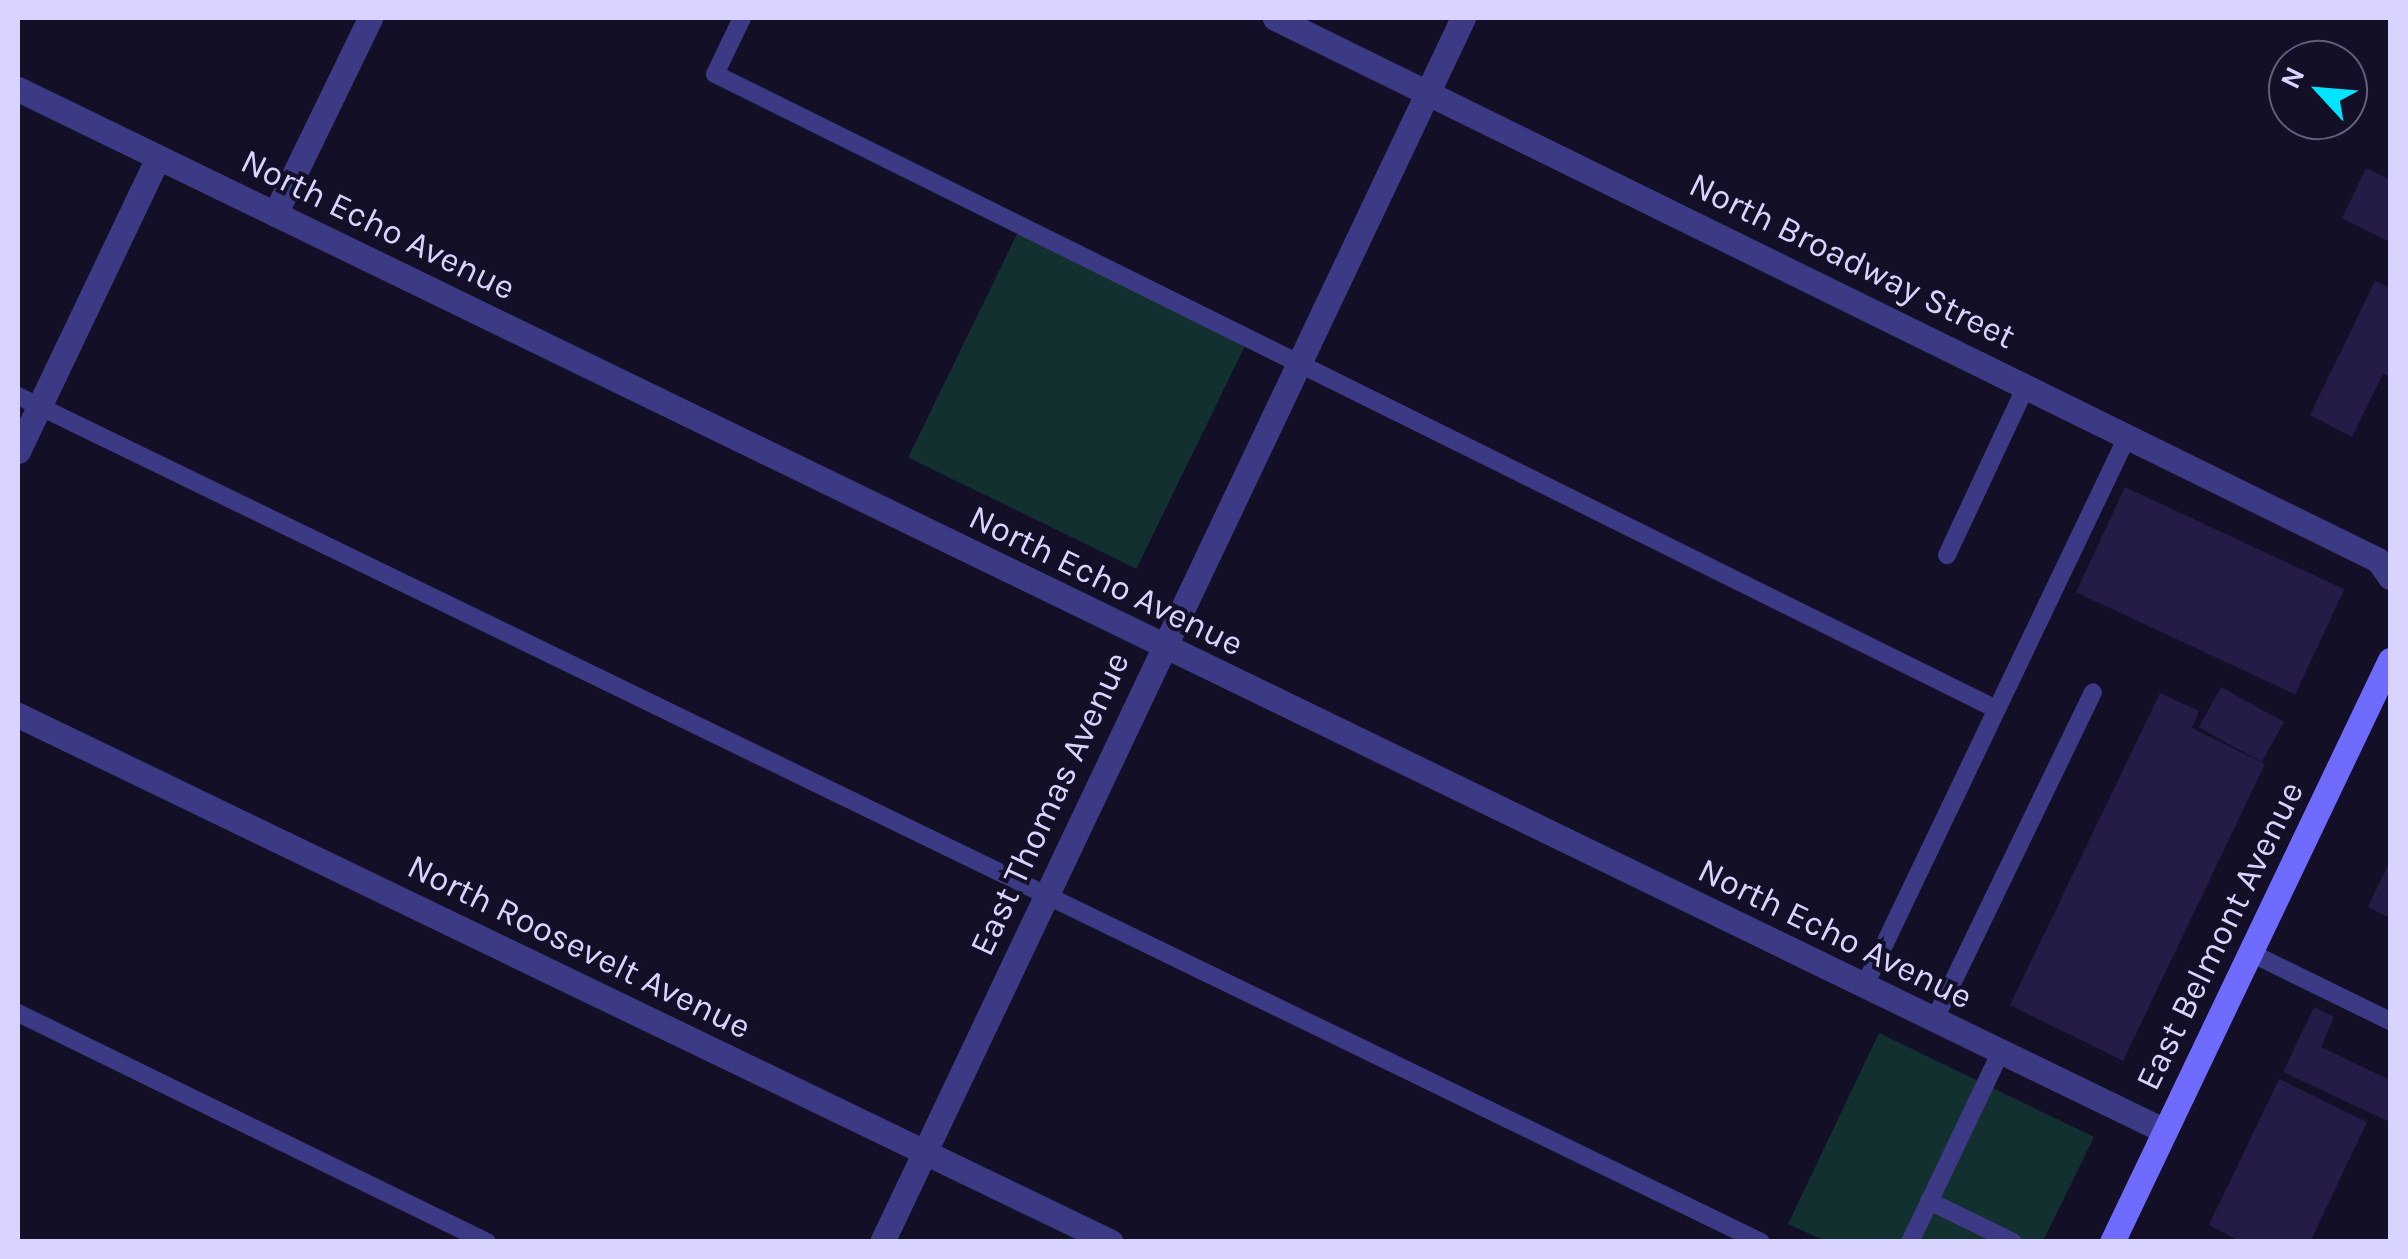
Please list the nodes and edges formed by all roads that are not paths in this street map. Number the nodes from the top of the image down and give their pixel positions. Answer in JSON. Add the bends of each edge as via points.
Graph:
{"nodes":[{"id":1,"x":370,"y":18,"type":"edge"},
{"id":2,"x":742,"y":18,"type":"edge"},
{"id":3,"x":1275,"y":18,"type":"edge"},
{"id":4,"x":1462,"y":18,"type":"edge"},
{"id":5,"x":18,"y":90,"type":"edge"},
{"id":6,"x":1428,"y":91,"type":"junction"},
{"id":7,"x":158,"y":158,"type":"junction"},
{"id":8,"x":275,"y":214,"type":"junction"},
{"id":9,"x":1300,"y":360,"type":"junction"},
{"id":10,"x":2026,"y":386,"type":"junction"},
{"id":11,"x":28,"y":401,"type":"edge"},
{"id":12,"x":2128,"y":435,"type":"junction"},
{"id":13,"x":18,"y":450,"type":"edge"},
{"id":14,"x":1947,"y":555,"type":"dead end"},
{"id":15,"x":2390,"y":578,"type":"edge"},
{"id":16,"x":1162,"y":648,"type":"junction"},
{"id":17,"x":2390,"y":660,"type":"edge"},
{"id":18,"x":2093,"y":692,"type":"dead end"},
{"id":19,"x":1996,"y":709,"type":"junction"},
{"id":20,"x":18,"y":715,"type":"edge"},
{"id":21,"x":1048,"y":894,"type":"junction"},
{"id":22,"x":2251,"y":953,"type":"junction"},
{"id":23,"x":1864,"y":987,"type":"junction"},
{"id":24,"x":18,"y":1013,"type":"edge"},
{"id":25,"x":2390,"y":1020,"type":"edge"},
{"id":26,"x":1934,"y":1021,"type":"junction"},
{"id":27,"x":2000,"y":1053,"type":"junction"},
{"id":28,"x":2165,"y":1131,"type":"junction"},
{"id":29,"x":924,"y":1151,"type":"junction"},
{"id":30,"x":1929,"y":1200,"type":"junction"},
{"id":31,"x":488,"y":1242,"type":"edge"},
{"id":32,"x":882,"y":1242,"type":"edge"},
{"id":33,"x":1111,"y":1242,"type":"edge"},
{"id":34,"x":1761,"y":1242,"type":"edge"},
{"id":35,"x":1910,"y":1242,"type":"edge"},
{"id":36,"x":2012,"y":1242,"type":"edge"},
{"id":37,"x":2112,"y":1242,"type":"edge"}],
"edges":[{"from":1,"to":8,"type":"street"},
{"from":2,"to":9,"type":"lane","via":[[715,74]]},
{"from":3,"to":6,"type":"street","name":"North Broadway Street"},
{"from":4,"to":6,"type":"street","name":"East Thomas Avenue"},
{"from":5,"to":7,"type":"street","name":"North Echo Avenue"},
{"from":6,"to":9,"type":"street","name":"East Thomas Avenue"},
{"from":6,"to":10,"type":"street","name":"North Broadway Street"},
{"from":7,"to":8,"type":"street","name":"North Echo Avenue"},
{"from":7,"to":11,"type":"street"},
{"from":8,"to":16,"type":"street","name":"North Echo Avenue"},
{"from":9,"to":16,"type":"street","name":"East Thomas Avenue"},
{"from":9,"to":19,"type":"lane"},
{"from":10,"to":12,"type":"street","name":"North Broadway Street"},
{"from":10,"to":14,"type":"lane"},
{"from":11,"to":13,"type":"street"},
{"from":11,"to":21,"type":"lane"},
{"from":12,"to":15,"type":"street","name":"North Broadway Street","via":[[2378,560]]},
{"from":12,"to":19,"type":"lane"},
{"from":16,"to":21,"type":"street","name":"East Thomas Avenue"},
{"from":16,"to":23,"type":"street","name":"North Echo Avenue"},
{"from":17,"to":22,"type":"main road","name":"East Belmont Avenue"},
{"from":18,"to":26,"type":"lane"},
{"from":19,"to":23,"type":"lane"},
{"from":20,"to":29,"type":"street","name":"North Roosevelt Avenue"},
{"from":21,"to":29,"type":"street","name":"East Thomas Avenue"},
{"from":21,"to":34,"type":"lane"},
{"from":22,"to":25,"type":"lane"},
{"from":22,"to":28,"type":"main road","name":"East Belmont Avenue"},
{"from":23,"to":26,"type":"street","name":"North Echo Avenue"},
{"from":24,"to":31,"type":"lane"},
{"from":26,"to":27,"type":"street","name":"North Echo Avenue"},
{"from":27,"to":28,"type":"street","name":"North Echo Avenue"},
{"from":27,"to":30,"type":"lane"},
{"from":28,"to":37,"type":"main road","name":"East Belmont Avenue"},
{"from":29,"to":32,"type":"street","name":"East Thomas Avenue"},
{"from":29,"to":33,"type":"street","name":"North Roosevelt Avenue"},
{"from":30,"to":35,"type":"lane"},
{"from":30,"to":36,"type":"lane"}]}
